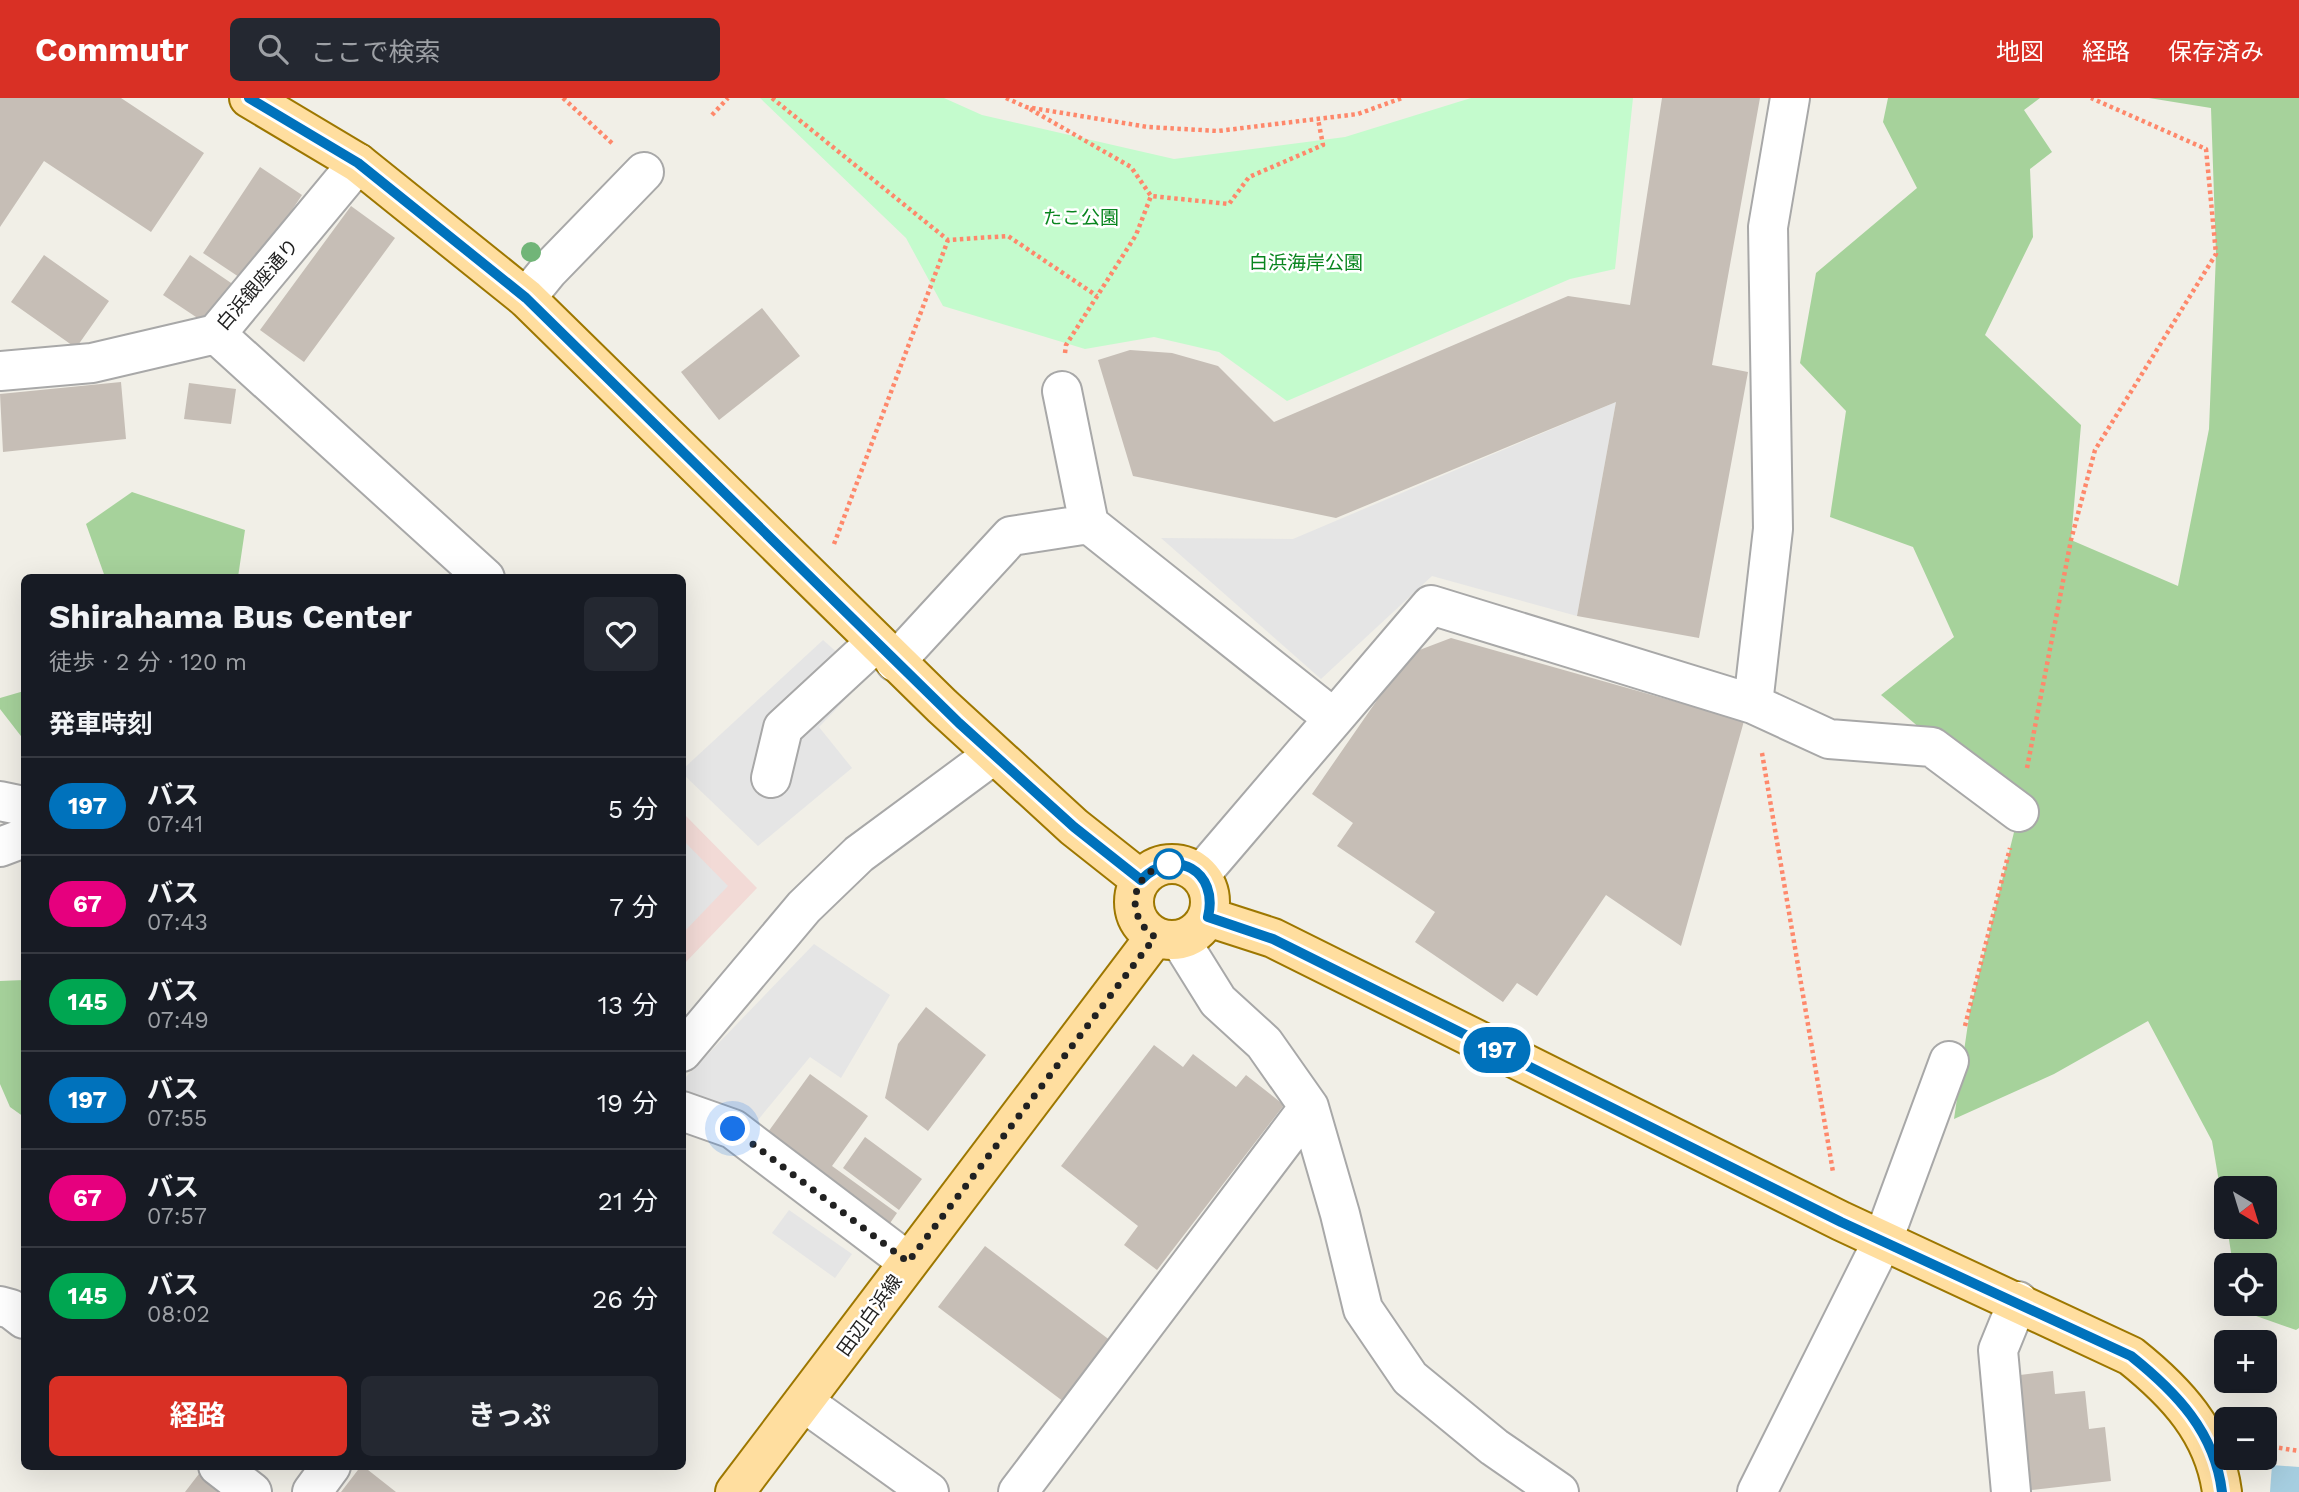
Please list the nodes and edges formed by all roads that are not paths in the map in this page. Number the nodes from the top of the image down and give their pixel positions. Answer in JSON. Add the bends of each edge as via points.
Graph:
{"nodes":[{"id":1,"x":249,"y":98,"type":"edge"},
{"id":2,"x":1790,"y":98,"type":"edge"},
{"id":3,"x":358,"y":163,"type":"junction"},
{"id":4,"x":644,"y":172,"type":"road end"},
{"id":5,"x":526,"y":298,"type":"junction"},
{"id":6,"x":216,"y":334,"type":"junction"},
{"id":7,"x":0,"y":371,"type":"edge"},
{"id":8,"x":1062,"y":391,"type":"road end"},
{"id":9,"x":1089,"y":524,"type":"junction"},
{"id":10,"x":481,"y":574,"type":"edge"},
{"id":11,"x":885,"y":652,"type":"junction"},
{"id":12,"x":1753,"y":704,"type":"junction"},
{"id":13,"x":1332,"y":718,"type":"junction"},
{"id":14,"x":993,"y":755,"type":"junction"},
{"id":15,"x":771,"y":778,"type":"dead end"},
{"id":16,"x":0,"y":801,"type":"edge"},
{"id":17,"x":21,"y":805,"type":"edge"},
{"id":18,"x":2019,"y":812,"type":"dead end"},
{"id":19,"x":21,"y":839,"type":"edge"},
{"id":20,"x":0,"y":847,"type":"edge"},
{"id":21,"x":1200,"y":875,"type":"junction"},
{"id":22,"x":1141,"y":880,"type":"junction"},
{"id":23,"x":1181,"y":931,"type":"junction"},
{"id":24,"x":686,"y":1047,"type":"edge"},
{"id":25,"x":1949,"y":1061,"type":"dead end"},
{"id":26,"x":1309,"y":1107,"type":"junction"},
{"id":27,"x":686,"y":1112,"type":"edge"},
{"id":28,"x":1883,"y":1240,"type":"junction"},
{"id":29,"x":908,"y":1262,"type":"junction"},
{"id":30,"x":2018,"y":1301,"type":"junction"},
{"id":31,"x":0,"y":1306,"type":"edge"},
{"id":32,"x":21,"y":1317,"type":"edge"},
{"id":33,"x":805,"y":1403,"type":"junction"},
{"id":34,"x":223,"y":1470,"type":"edge"},
{"id":35,"x":328,"y":1470,"type":"edge"},
{"id":36,"x":252,"y":1492,"type":"edge"},
{"id":37,"x":312,"y":1492,"type":"edge"},
{"id":38,"x":735,"y":1492,"type":"edge"},
{"id":39,"x":929,"y":1492,"type":"edge"},
{"id":40,"x":1018,"y":1492,"type":"edge"},
{"id":41,"x":1559,"y":1492,"type":"edge"},
{"id":42,"x":1757,"y":1492,"type":"edge"},
{"id":43,"x":2011,"y":1492,"type":"edge"},
{"id":44,"x":2222,"y":1492,"type":"edge"}],
"edges":[{"from":1,"to":3,"type":"main road"},
{"from":2,"to":12,"type":"street","via":[[1768,227],[1773,529]]},
{"from":3,"to":5,"type":"main road"},
{"from":3,"to":6,"type":"street","name":"白浜銀座通り"},
{"from":4,"to":5,"type":"street"},
{"from":5,"to":11,"type":"main road"},
{"from":6,"to":7,"type":"street","name":"白浜銀座通り","via":[[92,363]]},
{"from":6,"to":10,"type":"street"},
{"from":8,"to":9,"type":"street"},
{"from":9,"to":11,"type":"street","via":[[1011,536]]},
{"from":9,"to":13,"type":"street"},
{"from":11,"to":14,"type":"main road"},
{"from":11,"to":15,"type":"street","via":[[783,728]]},
{"from":12,"to":13,"type":"street","via":[[1431,605]]},
{"from":12,"to":18,"type":"street","via":[[1829,739],[1932,747]]},
{"from":13,"to":21,"type":"street"},
{"from":14,"to":22,"type":"main road"},
{"from":14,"to":24,"type":"street","via":[[859,854],[804,907]]},
{"from":16,"to":17,"type":"street"},
{"from":19,"to":20,"type":"street"},
{"from":21,"to":22,"type":"main road","via":[[1191,868],[1169,864],[1158,866]]},
{"from":21,"to":23,"type":"main road","via":[[1210,894]]},
{"from":22,"to":23,"type":"main road","via":[[1135,911],[1139,922]]},
{"from":23,"to":26,"type":"street","via":[[1218,1001],[1264,1043]]},
{"from":23,"to":28,"type":"main road","via":[[1273,939]]},
{"from":23,"to":29,"type":"main road","name":"田辺白浜線"},
{"from":25,"to":28,"type":"street"},
{"from":26,"to":40,"type":"street"},
{"from":26,"to":41,"type":"street","via":[[1363,1309],[1410,1378],[1494,1447]]},
{"from":27,"to":29,"type":"street","via":[[733,1129]]},
{"from":28,"to":30,"type":"main road"},
{"from":28,"to":42,"type":"street"},
{"from":29,"to":33,"type":"main road","name":"田辺白浜線"},
{"from":30,"to":43,"type":"street","via":[[1998,1350]]},
{"from":30,"to":44,"type":"main road","via":[[2131,1356],[2160,1379],[2201,1428],[2212,1449]]},
{"from":31,"to":32,"type":"street"},
{"from":33,"to":38,"type":"main road","name":"田辺白浜線"},
{"from":33,"to":39,"type":"street"},
{"from":34,"to":36,"type":"street"},
{"from":35,"to":37,"type":"street"}]}
